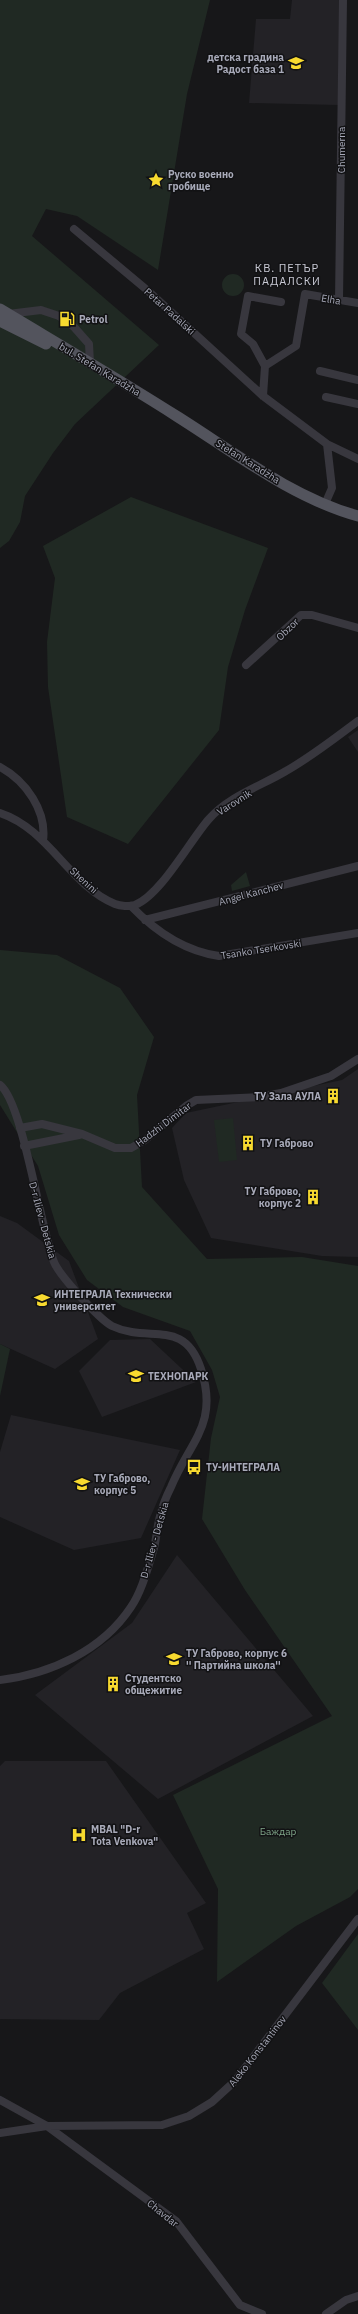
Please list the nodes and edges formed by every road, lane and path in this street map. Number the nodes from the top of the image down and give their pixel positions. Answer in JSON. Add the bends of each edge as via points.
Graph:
{"nodes":[{"id":1,"x":343,"y":0,"type":"edge"},
{"id":2,"x":74,"y":229,"type":"dead end"},
{"id":3,"x":339,"y":300,"type":"junction"},
{"id":4,"x":281,"y":302,"type":"dead end"},
{"id":5,"x":358,"y":303,"type":"edge"},
{"id":6,"x":3,"y":314,"type":"edge"},
{"id":7,"x":58,"y":316,"type":"tunnel mouth"},
{"id":8,"x":74,"y":327,"type":"tunnel mouth"},
{"id":9,"x":90,"y":363,"type":"junction"},
{"id":10,"x":265,"y":366,"type":"junction"},
{"id":11,"x":320,"y":371,"type":"dead end"},
{"id":12,"x":358,"y":380,"type":"edge"},
{"id":13,"x":144,"y":395,"type":"junction"},
{"id":14,"x":263,"y":396,"type":"junction"},
{"id":15,"x":326,"y":397,"type":"dead end"},
{"id":16,"x":358,"y":404,"type":"edge"},
{"id":17,"x":327,"y":444,"type":"junction"},
{"id":18,"x":358,"y":459,"type":"edge"},
{"id":19,"x":325,"y":504,"type":"junction"},
{"id":20,"x":358,"y":516,"type":"edge"},
{"id":21,"x":358,"y":628,"type":"edge"},
{"id":22,"x":246,"y":665,"type":"dead end"},
{"id":23,"x":358,"y":721,"type":"edge"},
{"id":24,"x":0,"y":767,"type":"edge"},
{"id":25,"x":0,"y":813,"type":"edge"},
{"id":26,"x":43,"y":841,"type":"junction"},
{"id":27,"x":358,"y":866,"type":"edge"},
{"id":28,"x":131,"y":906,"type":"junction"},
{"id":29,"x":145,"y":920,"type":"junction"},
{"id":30,"x":358,"y":933,"type":"edge"},
{"id":31,"x":358,"y":1059,"type":"edge"},
{"id":32,"x":0,"y":1085,"type":"edge"},
{"id":33,"x":20,"y":1128,"type":"junction"},
{"id":34,"x":82,"y":1134,"type":"junction"},
{"id":35,"x":24,"y":1146,"type":"junction"},
{"id":36,"x":0,"y":1680,"type":"edge"},
{"id":37,"x":358,"y":1919,"type":"edge"},
{"id":38,"x":0,"y":2100,"type":"edge"},
{"id":39,"x":47,"y":2126,"type":"junction"},
{"id":40,"x":0,"y":2133,"type":"edge"},
{"id":41,"x":358,"y":2296,"type":"edge"},
{"id":42,"x":262,"y":2314,"type":"edge"},
{"id":43,"x":326,"y":2314,"type":"edge"}],
"edges":[{"from":1,"to":3,"type":"street","name":"Chumerna"},
{"from":2,"to":14,"type":"street","name":"Petar Padalski","via":[[147,290]]},
{"from":3,"to":5,"type":"street","name":"Elha"},
{"from":3,"to":10,"type":"street","name":"Elha","via":[[305,294],[296,346]]},
{"from":4,"to":10,"type":"street","via":[[248,296],[241,334],[253,344]]},
{"from":6,"to":7,"type":"street","via":[[41,310]]},
{"from":6,"to":9,"type":"main road","name":"bul. Stefan Karadzha"},
{"from":6,"to":13,"type":"main road","name":"bul. Stefan Karadzha"},
{"from":8,"to":9,"type":"street","via":[[89,344]]},
{"from":9,"to":13,"type":"main road","name":"bul. Stefan Karadzha"},
{"from":10,"to":14,"type":"street"},
{"from":11,"to":12,"type":"street"},
{"from":13,"to":19,"type":"main road","name":"Stefan Karadzha","via":[[274,478]]},
{"from":14,"to":17,"type":"street","name":"Petar Padalski"},
{"from":15,"to":16,"type":"street"},
{"from":17,"to":18,"type":"street","name":"Petar Padalski"},
{"from":17,"to":19,"type":"street","via":[[332,488]]},
{"from":19,"to":20,"type":"main road","name":"Stefan Karadzha"},
{"from":21,"to":22,"type":"street","name":"Obzor","via":[[312,615],[301,616]]},
{"from":23,"to":28,"type":"street","name":"Varovnik","via":[[290,770],[215,813],[165,878],[144,899]]},
{"from":24,"to":26,"type":"street","via":[[21,782],[35,803],[44,824]]},
{"from":25,"to":26,"type":"street","name":"Shenini","via":[[20,820]]},
{"from":26,"to":28,"type":"street","name":"Shenini","via":[[97,893],[116,905]]},
{"from":27,"to":29,"type":"street","name":"Angel Kanchev"},
{"from":28,"to":29,"type":"street","name":"Tsanko Tserkovski"},
{"from":29,"to":30,"type":"street","name":"Tsanko Tserkovski","via":[[175,941],[206,954],[219,956]]},
{"from":31,"to":34,"type":"street","name":"Hadzhi Dimitar","via":[[331,1076],[281,1093],[259,1097],[196,1100],[131,1148],[115,1148]]},
{"from":32,"to":33,"type":"street","name":"D-r Iliev - Detskia","via":[[8,1093]]},
{"from":33,"to":34,"type":"street","name":"Hadzhi Dimitar","via":[[42,1124]]},
{"from":33,"to":35,"type":"street","name":"D-r Iliev - Detskia"},
{"from":34,"to":35,"type":"street"},
{"from":35,"to":36,"type":"street","name":"D-r Iliev - Detskia","via":[[54,1263],[94,1311],[112,1326],[172,1335],[189,1346],[201,1369],[208,1407],[200,1434],[179,1469],[160,1513],[154,1547],[132,1606],[119,1623],[97,1643],[58,1665],[24,1677]]},
{"from":37,"to":39,"type":"street","name":"Aleko Konstantinov","via":[[235,2081],[212,2102],[189,2116],[162,2125]]},
{"from":38,"to":39,"type":"street"},
{"from":39,"to":40,"type":"street","name":"Aleko Konstantinov"},
{"from":39,"to":42,"type":"street","name":"Chavdar","via":[[176,2221],[240,2305]]},
{"from":41,"to":43,"type":"street","via":[[346,2300]]}]}
